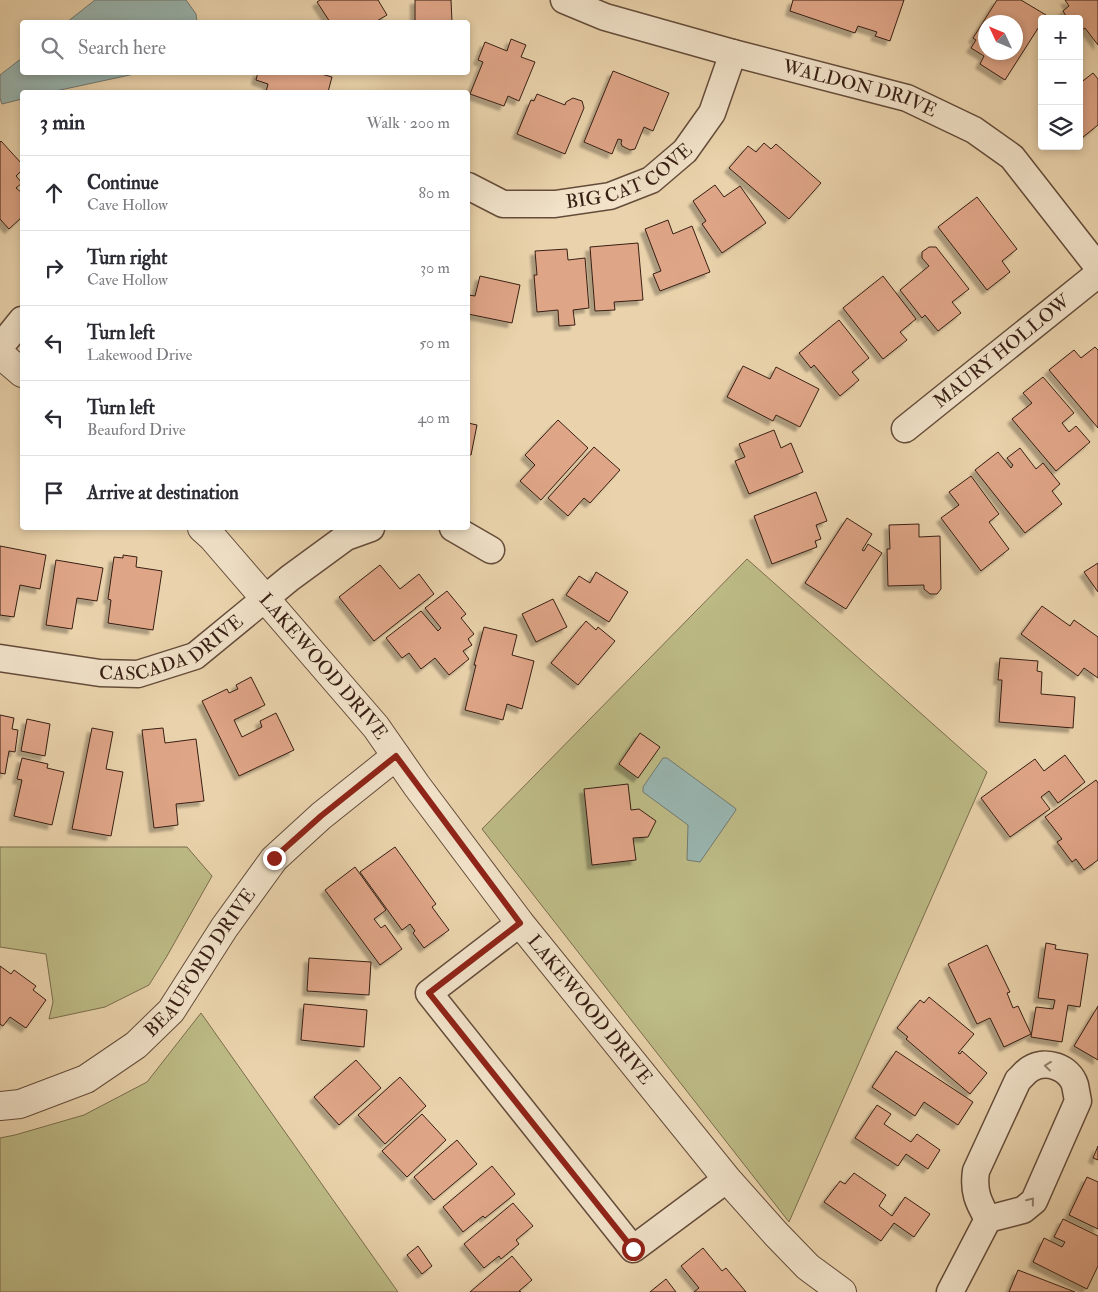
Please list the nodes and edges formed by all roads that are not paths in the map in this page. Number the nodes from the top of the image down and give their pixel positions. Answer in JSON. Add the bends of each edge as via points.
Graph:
{"nodes":[{"id":1,"x":564,"y":0,"type":"edge"},
{"id":2,"x":733,"y":53,"type":"junction"},
{"id":3,"x":470,"y":187,"type":"edge"},
{"id":4,"x":1098,"y":267,"type":"edge"},
{"id":5,"x":1098,"y":274,"type":"edge"},
{"id":6,"x":20,"y":322,"type":"edge"},
{"id":7,"x":0,"y":347,"type":"edge"},
{"id":8,"x":0,"y":354,"type":"edge"},
{"id":9,"x":20,"y":371,"type":"edge"},
{"id":10,"x":905,"y":429,"type":"dead end"},
{"id":11,"x":204,"y":530,"type":"edge"},
{"id":12,"x":365,"y":530,"type":"edge"},
{"id":13,"x":456,"y":530,"type":"edge"},
{"id":14,"x":491,"y":550,"type":"dead end"},
{"id":15,"x":264,"y":599,"type":"junction"},
{"id":16,"x":0,"y":658,"type":"edge"},
{"id":17,"x":396,"y":756,"type":"junction"},
{"id":18,"x":520,"y":923,"type":"junction"},
{"id":19,"x":0,"y":1106,"type":"edge"},
{"id":20,"x":727,"y":1179,"type":"junction"},
{"id":21,"x":988,"y":1219,"type":"junction"},
{"id":22,"x":842,"y":1292,"type":"edge"},
{"id":23,"x":950,"y":1292,"type":"edge"}],
"edges":[{"from":1,"to":2,"type":"street","name":"WALDON DRIVE","via":[[605,17]]},
{"from":2,"to":3,"type":"street","name":"BIG CAT COVE","via":[[712,113],[685,151],[651,180],[610,196],[555,204],[503,204]]},
{"from":2,"to":4,"type":"street","name":"WALDON DRIVE","via":[[907,98],[974,130],[1012,157]]},
{"from":5,"to":10,"type":"street","name":"MAURY HOLLOW"},
{"from":6,"to":7,"type":"street"},
{"from":8,"to":9,"type":"street"},
{"from":11,"to":15,"type":"street","name":"LAKEWOOD DRIVE"},
{"from":12,"to":15,"type":"street","name":"CASCADA DRIVE","via":[[346,537]]},
{"from":13,"to":14,"type":"street"},
{"from":15,"to":16,"type":"street","name":"CASCADA DRIVE","via":[[195,656],[138,674],[100,674]]},
{"from":15,"to":17,"type":"street","name":"LAKEWOOD DRIVE","via":[[376,727]]},
{"from":17,"to":18,"type":"street","name":"LAKEWOOD DRIVE"},
{"from":17,"to":19,"type":"street","name":"BEAUFORD DRIVE","via":[[274,858],[171,1010],[136,1045],[86,1079],[20,1104]]},
{"from":18,"to":20,"type":"street","name":"LAKEWOOD DRIVE"},
{"from":18,"to":20,"type":"street","via":[[429,993],[633,1249]]},
{"from":20,"to":22,"type":"street","name":"LAKEWOOD DRIVE","via":[[808,1267]]},
{"from":21,"to":21,"type":"street","one_way":true,"via":[[1023,1210],[1034,1201],[1078,1101],[1074,1084],[1066,1072],[1055,1066],[1042,1064],[1018,1080],[976,1172],[974,1184],[978,1202]]},
{"from":21,"to":23,"type":"street"}]}
